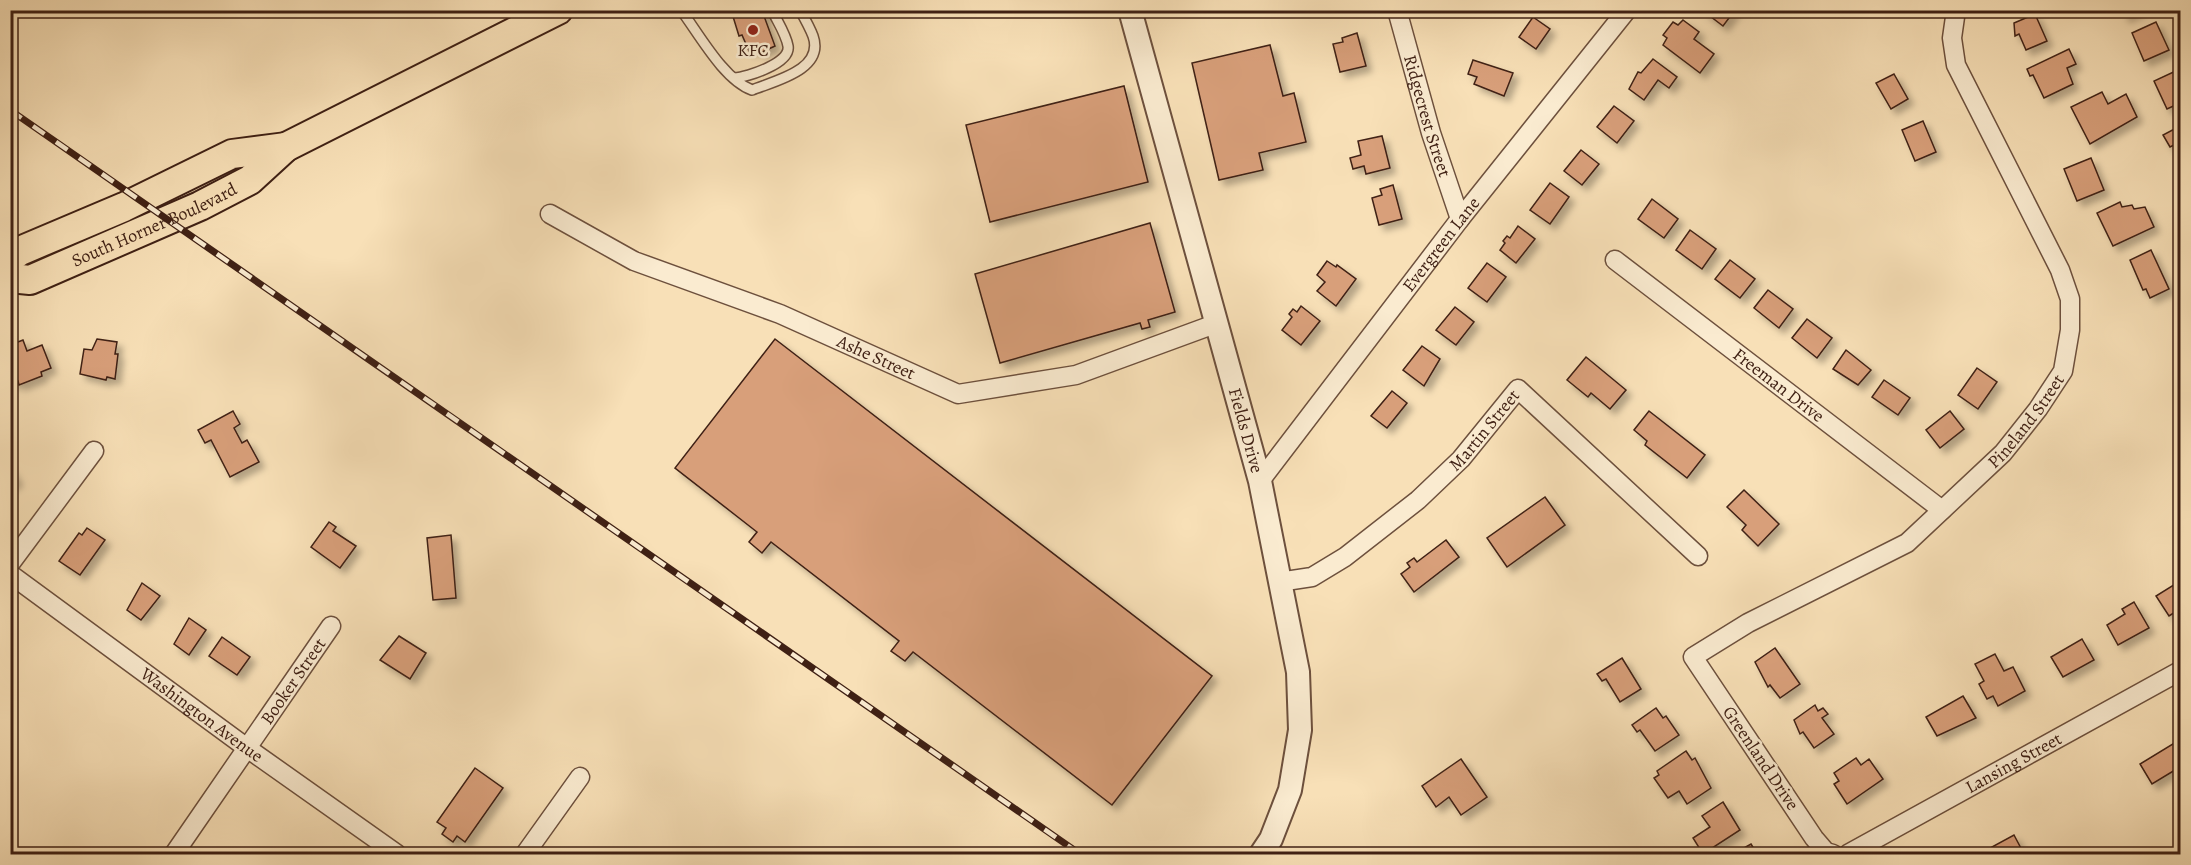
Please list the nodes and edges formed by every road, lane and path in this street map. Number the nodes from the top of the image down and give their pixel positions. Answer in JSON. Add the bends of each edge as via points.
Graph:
{"nodes":[{"id":1,"x":558,"y":10,"type":"edge"},
{"id":2,"x":681,"y":10,"type":"edge"},
{"id":3,"x":772,"y":10,"type":"edge"},
{"id":4,"x":800,"y":10,"type":"edge"},
{"id":5,"x":1130,"y":10,"type":"edge"},
{"id":6,"x":1397,"y":10,"type":"edge"},
{"id":7,"x":1627,"y":10,"type":"edge"},
{"id":8,"x":1956,"y":10,"type":"edge"},
{"id":9,"x":734,"y":78,"type":"junction"},
{"id":10,"x":286,"y":147,"type":"junction"},
{"id":11,"x":549,"y":214,"type":"dead end"},
{"id":12,"x":1460,"y":219,"type":"junction"},
{"id":13,"x":10,"y":258,"type":"edge"},
{"id":14,"x":1616,"y":260,"type":"dead end"},
{"id":15,"x":10,"y":278,"type":"edge"},
{"id":16,"x":1215,"y":324,"type":"junction"},
{"id":17,"x":94,"y":451,"type":"dead end"},
{"id":18,"x":1260,"y":482,"type":"junction"},
{"id":19,"x":1942,"y":510,"type":"junction"},
{"id":20,"x":1698,"y":556,"type":"dead end"},
{"id":21,"x":10,"y":564,"type":"edge"},
{"id":22,"x":10,"y":574,"type":"edge"},
{"id":23,"x":1279,"y":582,"type":"junction"},
{"id":24,"x":331,"y":626,"type":"dead end"},
{"id":25,"x":1693,"y":657,"type":"joint"},
{"id":26,"x":2181,"y":671,"type":"edge"},
{"id":27,"x":247,"y":748,"type":"junction"},
{"id":28,"x":580,"y":777,"type":"dead end"},
{"id":29,"x":174,"y":855,"type":"edge"},
{"id":30,"x":397,"y":855,"type":"edge"},
{"id":31,"x":525,"y":855,"type":"edge"},
{"id":32,"x":1261,"y":855,"type":"edge"},
{"id":33,"x":1833,"y":855,"type":"edge"},
{"id":34,"x":1848,"y":855,"type":"edge"}],
"edges":[{"from":1,"to":10,"type":"main road","name":"South Horner Boulevard"},
{"from":2,"to":9,"type":"lane"},
{"from":3,"to":9,"type":"lane","via":[[788,52],[782,60]]},
{"from":4,"to":9,"type":"lane","via":[[814,38],[814,52],[804,69],[752,90]]},
{"from":5,"to":16,"type":"street","name":"Fields Drive"},
{"from":6,"to":12,"type":"street","name":"Ridgecrest Street"},
{"from":7,"to":12,"type":"street","name":"Evergreen Lane"},
{"from":8,"to":19,"type":"street","name":"Pineland Street","via":[[1952,38],[1956,65],[2060,270],[2070,299],[2070,330],[2063,371],[2038,409],[2003,453]]},
{"from":10,"to":13,"type":"main road","name":"South Horner Boulevard","via":[[232,154]]},
{"from":10,"to":15,"type":"main road","name":"South Horner Boulevard","via":[[250,180],[190,211],[30,280]]},
{"from":11,"to":16,"type":"street","name":"Ashe Street","via":[[634,261],[780,314],[958,394],[1076,375]]},
{"from":12,"to":18,"type":"street","name":"Evergreen Lane"},
{"from":14,"to":19,"type":"street","name":"Freeman Drive"},
{"from":16,"to":18,"type":"street","name":"Fields Drive"},
{"from":17,"to":21,"type":"street"},
{"from":18,"to":23,"type":"street","name":"Fields Drive"},
{"from":19,"to":25,"type":"street","name":"Pineland Street","via":[[1907,543],[1748,623]]},
{"from":20,"to":23,"type":"street","name":"Martin Street","via":[[1518,389],[1461,459],[1418,500],[1345,557],[1312,577]]},
{"from":22,"to":27,"type":"street","name":"Washington Avenue"},
{"from":23,"to":32,"type":"street","name":"Fields Drive","via":[[1298,672],[1300,730],[1290,790]]},
{"from":24,"to":27,"type":"street","name":"Booker Street"},
{"from":25,"to":33,"type":"street","name":"Greenland Drive","via":[[1814,838]]},
{"from":26,"to":34,"type":"street","name":"Lansing Street"},
{"from":27,"to":29,"type":"street","name":"Booker Street"},
{"from":27,"to":30,"type":"street","name":"Washington Avenue"},
{"from":28,"to":31,"type":"street"}]}
